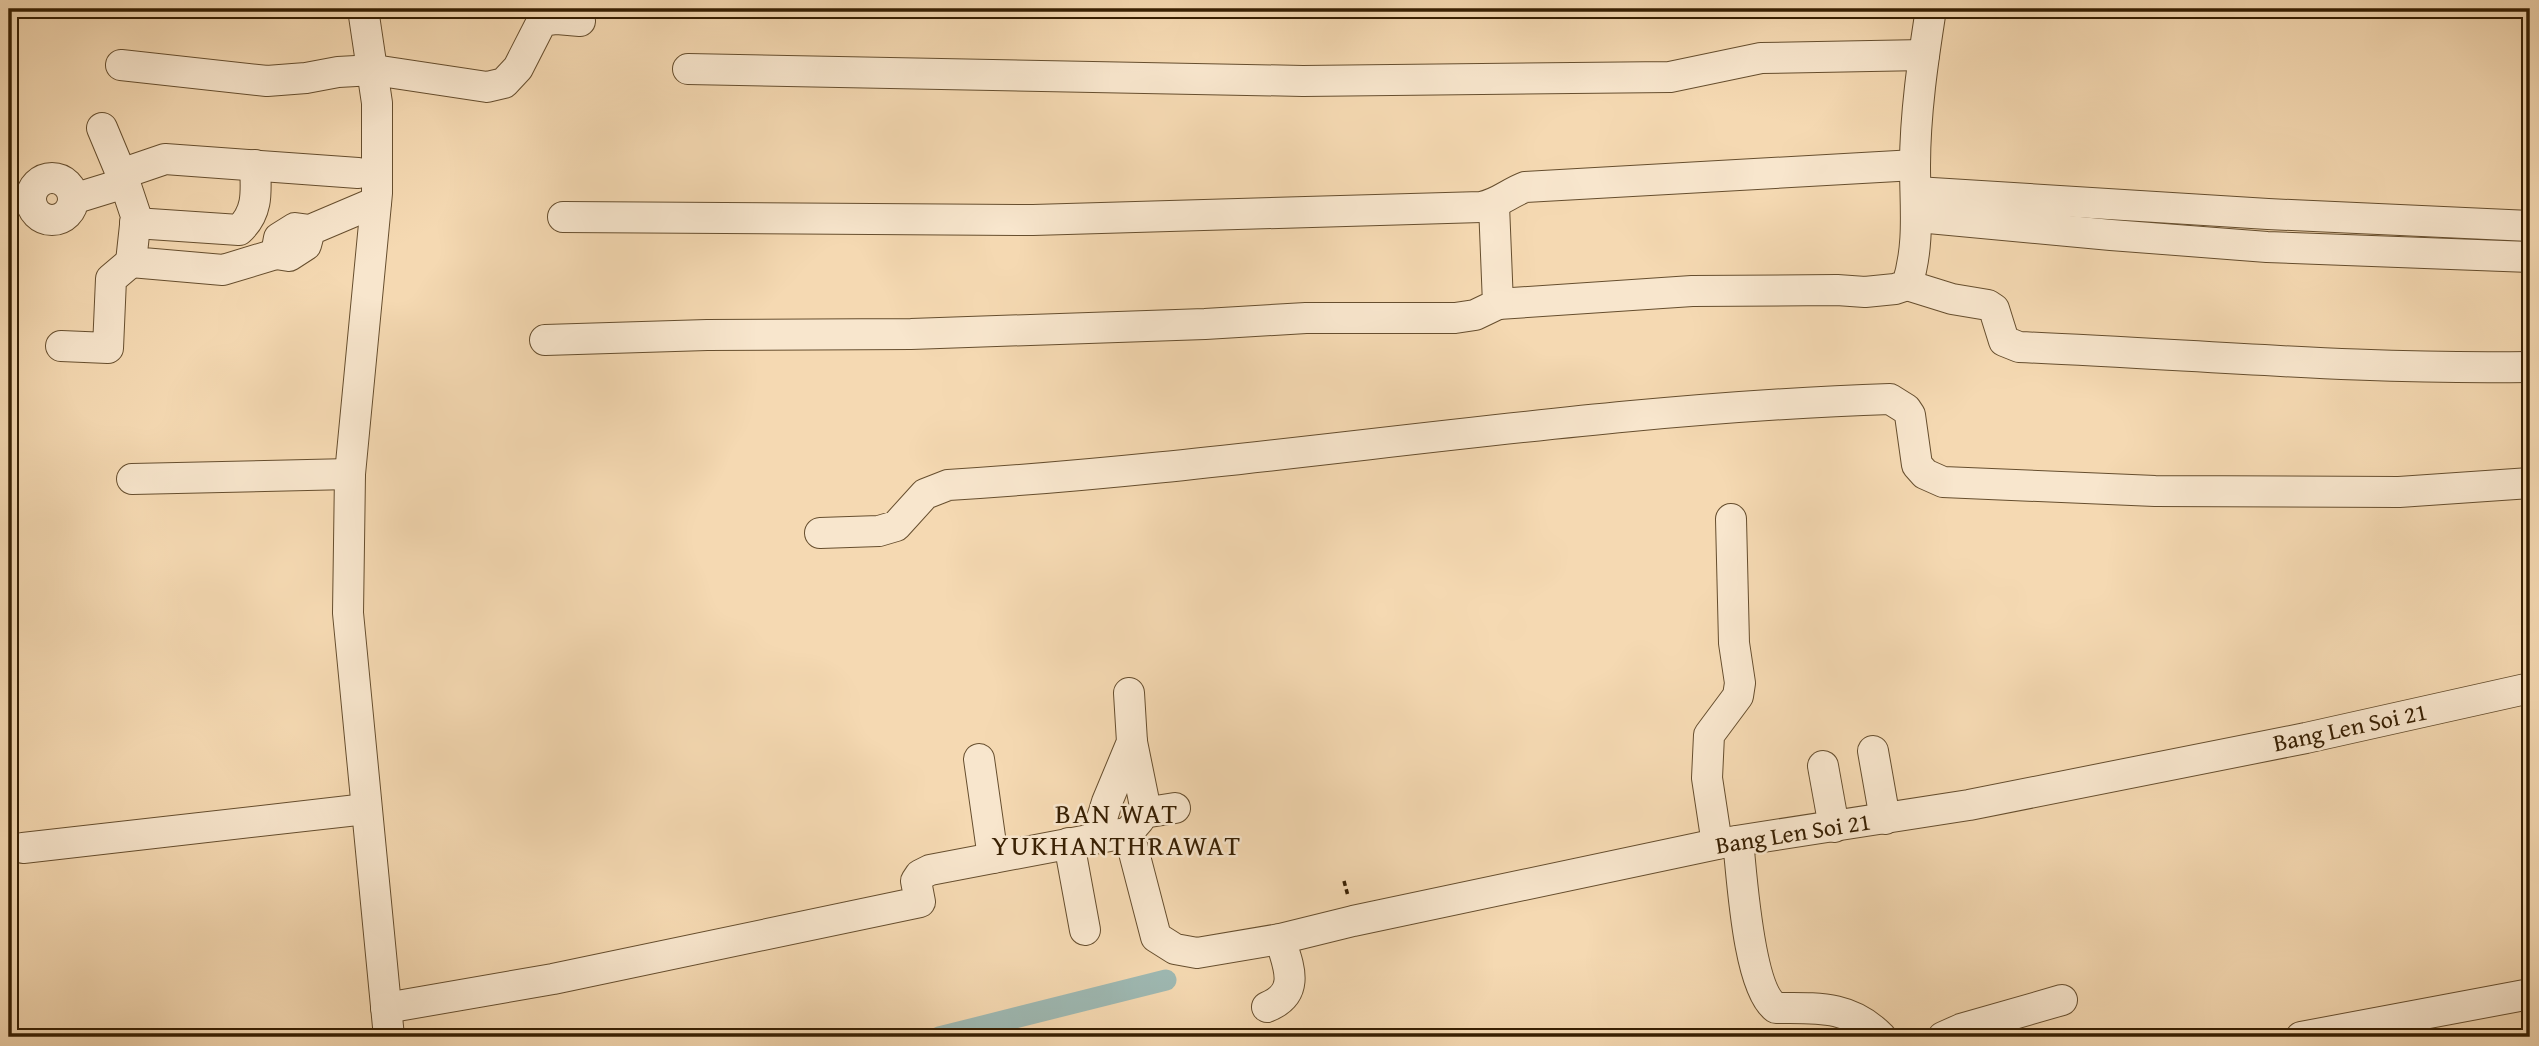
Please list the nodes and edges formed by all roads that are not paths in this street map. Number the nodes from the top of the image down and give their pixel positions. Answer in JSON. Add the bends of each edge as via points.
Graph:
{"nodes":[{"id":1,"x":363,"y":9,"type":"edge"},
{"id":2,"x":1931,"y":9,"type":"edge"},
{"id":3,"x":580,"y":22,"type":"dead end"},
{"id":4,"x":1924,"y":55,"type":"junction"},
{"id":5,"x":121,"y":65,"type":"dead end"},
{"id":6,"x":688,"y":69,"type":"dead end"},
{"id":7,"x":373,"y":70,"type":"junction"},
{"id":8,"x":102,"y":128,"type":"dead end"},
{"id":9,"x":367,"y":163,"type":"junction"},
{"id":10,"x":255,"y":165,"type":"junction"},
{"id":11,"x":123,"y":178,"type":"junction"},
{"id":12,"x":1916,"y":191,"type":"junction"},
{"id":13,"x":73,"y":199,"type":"dead end"},
{"id":14,"x":376,"y":202,"type":"junction"},
{"id":15,"x":2114,"y":204,"type":"junction"},
{"id":16,"x":1494,"y":205,"type":"junction"},
{"id":17,"x":2268,"y":214,"type":"junction"},
{"id":18,"x":563,"y":217,"type":"dead end"},
{"id":19,"x":2422,"y":221,"type":"junction"},
{"id":20,"x":135,"y":223,"type":"junction"},
{"id":21,"x":2530,"y":226,"type":"edge"},
{"id":22,"x":239,"y":230,"type":"junction"},
{"id":23,"x":2111,"y":235,"type":"junction"},
{"id":24,"x":2267,"y":247,"type":"junction"},
{"id":25,"x":2420,"y":253,"type":"junction"},
{"id":26,"x":2530,"y":257,"type":"edge"},
{"id":27,"x":131,"y":262,"type":"junction"},
{"id":28,"x":247,"y":264,"type":"junction"},
{"id":29,"x":1907,"y":285,"type":"junction"},
{"id":30,"x":1498,"y":304,"type":"junction"},
{"id":31,"x":545,"y":340,"type":"dead end"},
{"id":32,"x":61,"y":346,"type":"dead end"},
{"id":33,"x":2530,"y":367,"type":"edge"},
{"id":34,"x":350,"y":474,"type":"junction"},
{"id":35,"x":132,"y":479,"type":"dead end"},
{"id":36,"x":2530,"y":483,"type":"edge"},
{"id":37,"x":1731,"y":519,"type":"dead end"},
{"id":38,"x":820,"y":533,"type":"dead end"},
{"id":39,"x":2530,"y":688,"type":"edge"},
{"id":40,"x":1129,"y":693,"type":"dead end"},
{"id":41,"x":1132,"y":742,"type":"junction"},
{"id":42,"x":1873,"y":751,"type":"dead end"},
{"id":43,"x":979,"y":759,"type":"dead end"},
{"id":44,"x":1823,"y":766,"type":"dead end"},
{"id":45,"x":1175,"y":808,"type":"dead end"},
{"id":46,"x":366,"y":809,"type":"junction"},
{"id":47,"x":1885,"y":818,"type":"junction"},
{"id":48,"x":1834,"y":827,"type":"junction"},
{"id":49,"x":1133,"y":830,"type":"junction"},
{"id":50,"x":1083,"y":841,"type":"junction"},
{"id":51,"x":1728,"y":843,"type":"junction"},
{"id":52,"x":23,"y":848,"type":"dead end"},
{"id":53,"x":993,"y":858,"type":"junction"},
{"id":54,"x":1085,"y":930,"type":"dead end"},
{"id":55,"x":1280,"y":939,"type":"junction"},
{"id":56,"x":2530,"y":994,"type":"edge"},
{"id":57,"x":2062,"y":1000,"type":"dead end"},
{"id":58,"x":1267,"y":1007,"type":"dead end"},
{"id":59,"x":387,"y":1023,"type":"edge"},
{"id":60,"x":1881,"y":1037,"type":"edge"},
{"id":61,"x":1943,"y":1037,"type":"edge"},
{"id":62,"x":2301,"y":1037,"type":"edge"}],
"edges":[{"from":1,"to":7,"type":"street"},
{"from":2,"to":4,"type":"street"},
{"from":3,"to":7,"type":"street","via":[[541,21],[518,68],[504,83],[487,87]]},
{"from":4,"to":6,"type":"street","via":[[1761,58],[1670,77],[1303,81]]},
{"from":4,"to":12,"type":"street"},
{"from":5,"to":7,"type":"street","via":[[267,81]]},
{"from":7,"to":9,"type":"street","via":[[377,103]]},
{"from":8,"to":11,"type":"street"},
{"from":9,"to":10,"type":"street"},
{"from":9,"to":14,"type":"street"},
{"from":10,"to":11,"type":"street","via":[[166,159]]},
{"from":10,"to":22,"type":"street","via":[[256,200],[249,220]]},
{"from":11,"to":13,"type":"street"},
{"from":11,"to":20,"type":"street"},
{"from":12,"to":15,"type":"street"},
{"from":12,"to":16,"type":"street","via":[[1525,187]]},
{"from":12,"to":23,"type":"street"},
{"from":12,"to":29,"type":"street","via":[[1913,268]]},
{"from":14,"to":28,"type":"street","via":[[310,230],[306,244],[289,256],[276,254]]},
{"from":14,"to":34,"type":"street"},
{"from":15,"to":17,"type":"street"},
{"from":15,"to":23,"type":"street"},
{"from":16,"to":18,"type":"street","via":[[1033,220]]},
{"from":16,"to":30,"type":"street"},
{"from":17,"to":19,"type":"street"},
{"from":17,"to":24,"type":"street"},
{"from":19,"to":21,"type":"street"},
{"from":19,"to":25,"type":"street"},
{"from":20,"to":22,"type":"street"},
{"from":20,"to":27,"type":"street"},
{"from":22,"to":28,"type":"street"},
{"from":23,"to":24,"type":"street"},
{"from":24,"to":25,"type":"street"},
{"from":25,"to":26,"type":"street"},
{"from":27,"to":28,"type":"street","via":[[223,270]]},
{"from":27,"to":32,"type":"street","via":[[111,279],[108,348]]},
{"from":29,"to":30,"type":"street","via":[[1865,292],[1692,290]]},
{"from":29,"to":33,"type":"street","via":[[1988,304],[1994,309],[2004,341],[2019,347]]},
{"from":30,"to":31,"type":"street","via":[[1455,318],[1306,318],[911,334]]},
{"from":34,"to":35,"type":"street"},
{"from":34,"to":46,"type":"street","via":[[348,613]]},
{"from":36,"to":38,"type":"street","via":[[2399,492],[2155,491],[1943,482],[1917,465],[1910,415],[1890,399],[1689,410],[1337,450],[948,485],[925,494],[896,527]]},
{"from":37,"to":51,"type":"street","via":[[1734,643],[1740,683],[1738,696],[1709,735],[1707,778]]},
{"from":39,"to":47,"type":"street","name":"Bang Len Soi 21","via":[[2267,746]]},
{"from":40,"to":41,"type":"street","name":"Bang Len Soi 21"},
{"from":41,"to":49,"type":"street","name":"Bang Len Soi 21","via":[[1144,806]]},
{"from":41,"to":50,"type":"street","via":[[1107,802]]},
{"from":42,"to":47,"type":"street"},
{"from":43,"to":53,"type":"street"},
{"from":44,"to":48,"type":"street"},
{"from":45,"to":49,"type":"street"},
{"from":46,"to":52,"type":"street"},
{"from":46,"to":59,"type":"street"},
{"from":47,"to":48,"type":"street","name":"Bang Len Soi 21"},
{"from":48,"to":51,"type":"street","name":"Bang Len Soi 21"},
{"from":49,"to":50,"type":"street"},
{"from":49,"to":55,"type":"street","name":"Bang Len Soi 21","via":[[1156,936],[1165,943],[1197,953]]},
{"from":50,"to":53,"type":"street"},
{"from":50,"to":54,"type":"street"},
{"from":51,"to":55,"type":"street","name":"Bang Len Soi 21"},
{"from":51,"to":60,"type":"street","via":[[1759,980],[1770,1004],[1846,1012]]},
{"from":53,"to":59,"type":"street","via":[[920,875],[916,881],[920,902],[553,979]]},
{"from":55,"to":58,"type":"street","via":[[1289,987],[1280,1001]]},
{"from":56,"to":62,"type":"street"},
{"from":57,"to":61,"type":"street"}]}
